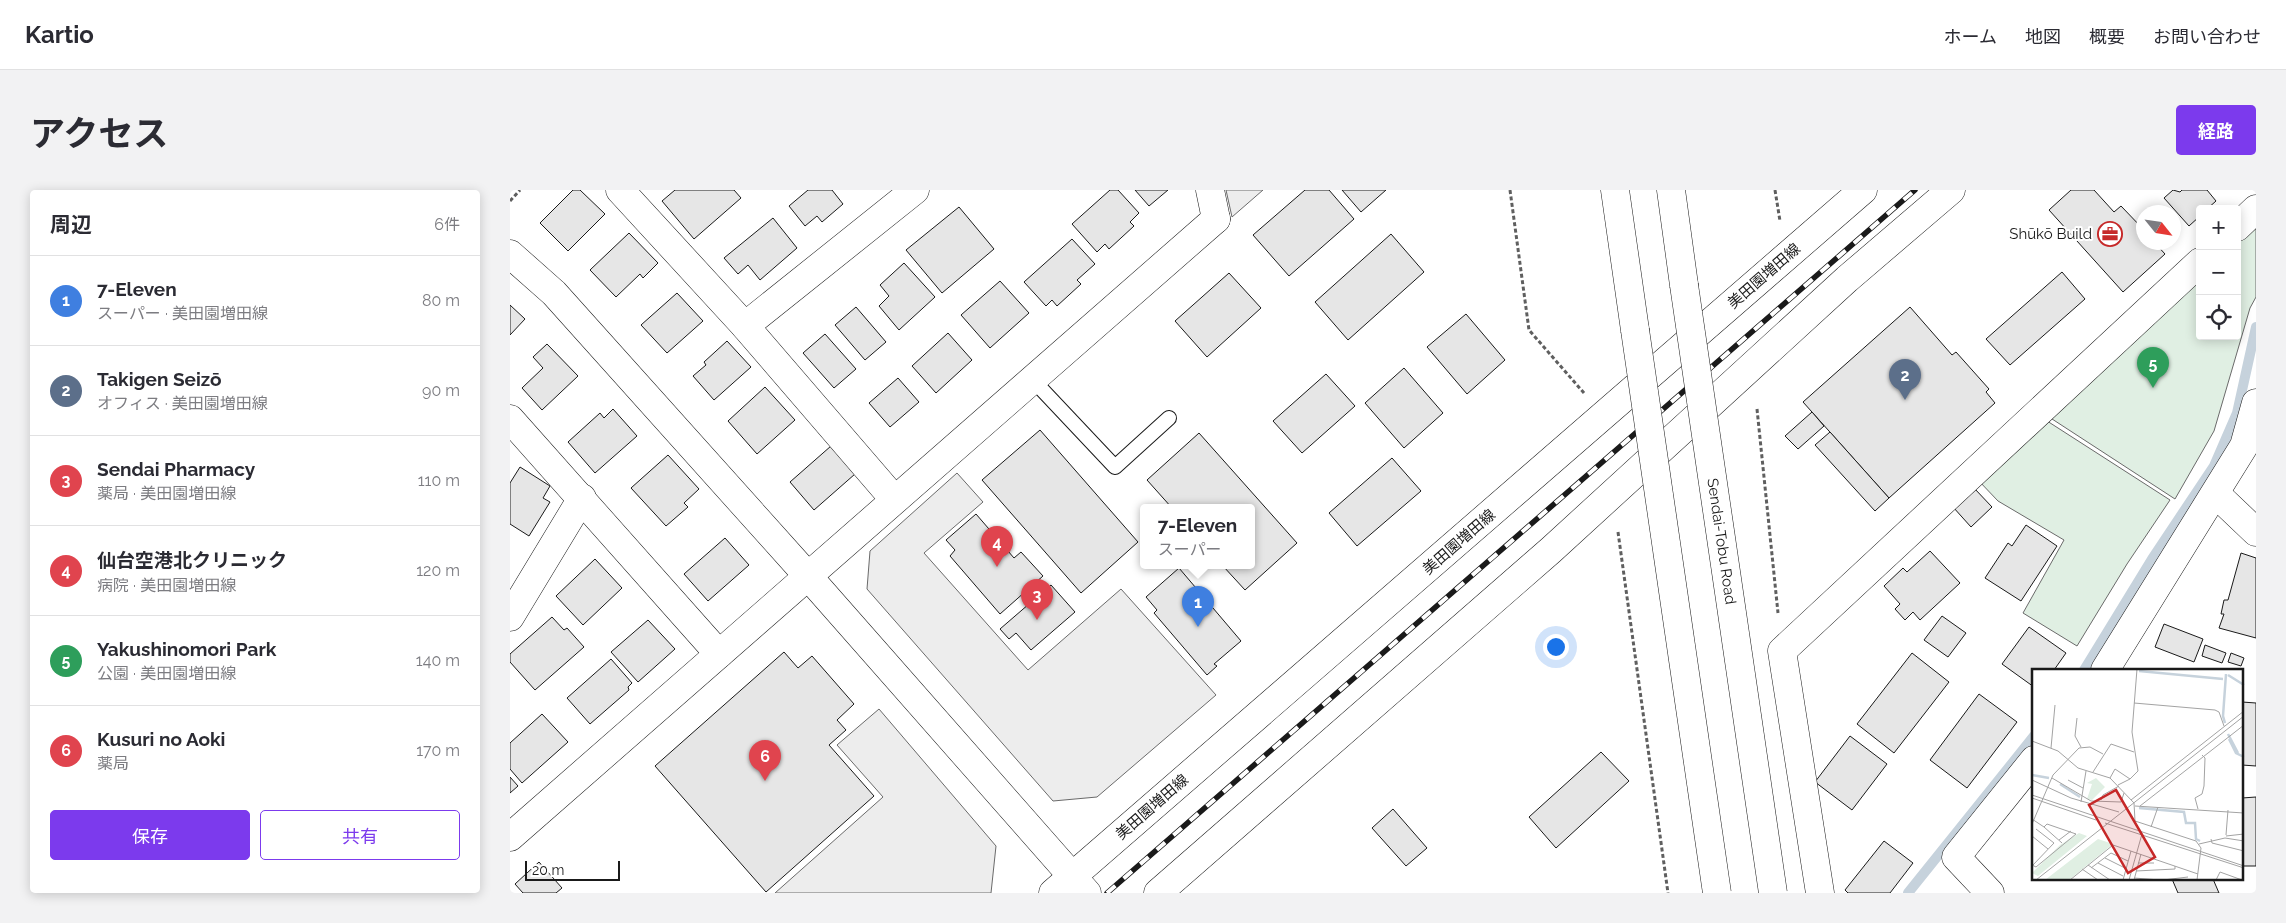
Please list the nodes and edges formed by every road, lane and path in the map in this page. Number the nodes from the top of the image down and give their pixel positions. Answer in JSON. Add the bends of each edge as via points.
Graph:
{"nodes":[{"id":1,"x":520,"y":190,"type":"edge"},
{"id":2,"x":914,"y":190,"type":"edge"},
{"id":3,"x":1210,"y":190,"type":"edge"},
{"id":4,"x":1510,"y":190,"type":"edge"},
{"id":5,"x":1614,"y":190,"type":"edge"},
{"id":6,"x":1670,"y":190,"type":"edge"},
{"id":7,"x":1775,"y":190,"type":"edge"},
{"id":8,"x":1863,"y":190,"type":"edge"},
{"id":9,"x":1951,"y":190,"type":"edge"},
{"id":10,"x":626,"y":192,"type":"edge"},
{"id":11,"x":510,"y":201,"type":"edge"},
{"id":12,"x":2256,"y":209,"type":"edge"},
{"id":13,"x":1780,"y":221,"type":"dead end"},
{"id":14,"x":2241,"y":223,"type":"edge"},
{"id":15,"x":510,"y":254,"type":"edge"},
{"id":16,"x":2196,"y":266,"type":"edge"},
{"id":17,"x":745,"y":326,"type":"junction"},
{"id":18,"x":1032,"y":379,"type":"junction"},
{"id":19,"x":1585,"y":394,"type":"dead end"},
{"id":20,"x":2256,"y":403,"type":"edge"},
{"id":21,"x":1757,"y":410,"type":"dead end"},
{"id":22,"x":1169,"y":418,"type":"dead end"},
{"id":23,"x":510,"y":419,"type":"edge"},
{"id":24,"x":2216,"y":494,"type":"junction"},
{"id":25,"x":582,"y":498,"type":"junction"},
{"id":26,"x":894,"y":499,"type":"junction"},
{"id":27,"x":1618,"y":532,"type":"dead end"},
{"id":28,"x":2256,"y":532,"type":"edge"},
{"id":29,"x":807,"y":575,"type":"junction"},
{"id":30,"x":510,"y":617,"type":"edge"},
{"id":31,"x":1782,"y":651,"type":"junction"},
{"id":32,"x":719,"y":654,"type":"junction"},
{"id":33,"x":2106,"y":669,"type":"edge"},
{"id":34,"x":2032,"y":762,"type":"edge"},
{"id":35,"x":510,"y":837,"type":"edge"},
{"id":36,"x":1071,"y":888,"type":"edge"},
{"id":37,"x":1158,"y":893,"type":"edge"},
{"id":38,"x":1668,"y":893,"type":"edge"},
{"id":39,"x":1716,"y":893,"type":"edge"},
{"id":40,"x":1773,"y":893,"type":"edge"},
{"id":41,"x":1820,"y":893,"type":"edge"},
{"id":42,"x":1990,"y":893,"type":"edge"}],
"edges":[{"from":1,"to":11,"type":"path"},
{"from":2,"to":17,"type":"main road"},
{"from":3,"to":18,"type":"main road","via":[[1216,219]]},
{"from":4,"to":19,"type":"path","via":[[1529,330]]},
{"from":5,"to":39,"type":"main road","bridge":true},
{"from":6,"to":40,"type":"main road","name":"Sendai-Tobu Road","bridge":true},
{"from":7,"to":13,"type":"path"},
{"from":8,"to":36,"type":"main road","name":"美田園増田線"},
{"from":9,"to":37,"type":"main road","via":[[1847,279],[1544,556]]},
{"from":10,"to":17,"type":"main road"},
{"from":12,"to":14,"type":"main road"},
{"from":15,"to":29,"type":"main road","via":[[554,293]]},
{"from":16,"to":31,"type":"main road"},
{"from":17,"to":26,"type":"main road"},
{"from":18,"to":22,"type":"lane","via":[[1115,467]]},
{"from":18,"to":26,"type":"main road"},
{"from":20,"to":24,"type":"main road","via":[[2244,446]]},
{"from":21,"to":31,"type":"path"},
{"from":23,"to":25,"type":"main road"},
{"from":24,"to":28,"type":"main road"},
{"from":24,"to":33,"type":"main road"},
{"from":25,"to":30,"type":"main road"},
{"from":25,"to":32,"type":"main road"},
{"from":26,"to":29,"type":"main road"},
{"from":27,"to":38,"type":"path"},
{"from":29,"to":32,"type":"main road"},
{"from":29,"to":36,"type":"main road"},
{"from":31,"to":41,"type":"main road"},
{"from":32,"to":35,"type":"main road"},
{"from":34,"to":42,"type":"main road","via":[[1956,857]]}]}
